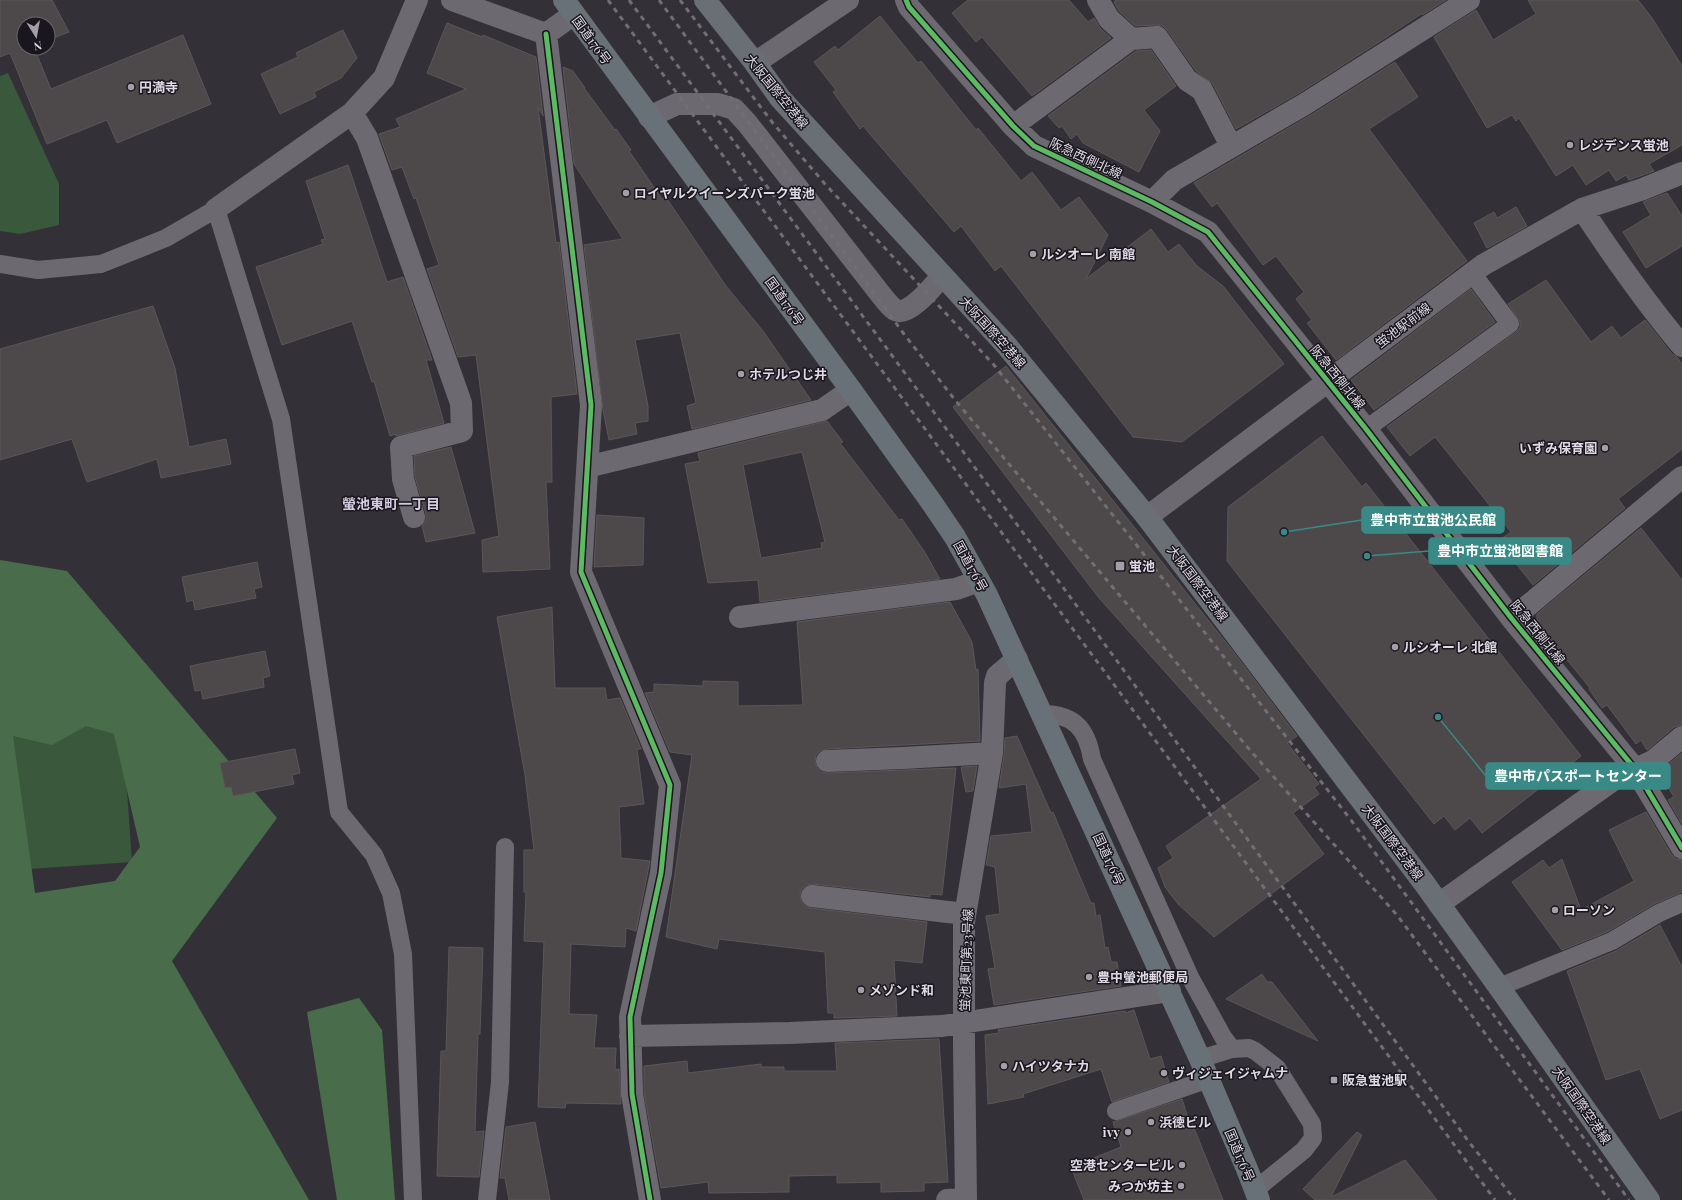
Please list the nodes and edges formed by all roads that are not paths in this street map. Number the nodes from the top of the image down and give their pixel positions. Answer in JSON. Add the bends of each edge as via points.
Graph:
{"nodes":[{"id":1,"x":417,"y":0,"type":"edge"},
{"id":2,"x":452,"y":0,"type":"edge"},
{"id":3,"x":705,"y":0,"type":"edge"},
{"id":4,"x":848,"y":0,"type":"edge"},
{"id":5,"x":906,"y":0,"type":"edge"},
{"id":6,"x":1098,"y":0,"type":"edge"},
{"id":7,"x":1469,"y":0,"type":"edge"},
{"id":8,"x":569,"y":7,"type":"edge"},
{"id":9,"x":546,"y":34,"type":"junction"},
{"id":10,"x":1131,"y":39,"type":"junction"},
{"id":11,"x":755,"y":63,"type":"junction"},
{"id":12,"x":352,"y":113,"type":"junction"},
{"id":13,"x":649,"y":117,"type":"junction"},
{"id":14,"x":1013,"y":126,"type":"junction"},
{"id":15,"x":1230,"y":146,"type":"junction"},
{"id":16,"x":1682,"y":173,"type":"edge"},
{"id":17,"x":1152,"y":202,"type":"junction"},
{"id":18,"x":216,"y":209,"type":"junction"},
{"id":19,"x":1582,"y":209,"type":"junction"},
{"id":20,"x":0,"y":264,"type":"edge"},
{"id":21,"x":1472,"y":273,"type":"junction"},
{"id":22,"x":942,"y":276,"type":"junction"},
{"id":23,"x":1682,"y":346,"type":"edge"},
{"id":24,"x":1327,"y":381,"type":"junction"},
{"id":25,"x":851,"y":390,"type":"junction"},
{"id":26,"x":1366,"y":429,"type":"junction"},
{"id":27,"x":595,"y":465,"type":"dead end"},
{"id":28,"x":1682,"y":477,"type":"edge"},
{"id":29,"x":414,"y":517,"type":"dead end"},
{"id":30,"x":1147,"y":517,"type":"junction"},
{"id":31,"x":979,"y":581,"type":"junction"},
{"id":32,"x":740,"y":617,"type":"dead end"},
{"id":33,"x":1512,"y":619,"type":"junction"},
{"id":34,"x":1017,"y":659,"type":"junction"},
{"id":35,"x":1043,"y":714,"type":"junction"},
{"id":36,"x":1682,"y":737,"type":"edge"},
{"id":37,"x":992,"y":753,"type":"junction"},
{"id":38,"x":827,"y":761,"type":"dead end"},
{"id":39,"x":1635,"y":769,"type":"junction"},
{"id":40,"x":505,"y":846,"type":"dead end"},
{"id":41,"x":1682,"y":848,"type":"edge"},
{"id":42,"x":812,"y":896,"type":"dead end"},
{"id":43,"x":1682,"y":903,"type":"edge"},
{"id":44,"x":1439,"y":904,"type":"junction"},
{"id":45,"x":965,"y":914,"type":"junction"},
{"id":46,"x":1500,"y":987,"type":"junction"},
{"id":47,"x":1170,"y":991,"type":"junction"},
{"id":48,"x":964,"y":1022,"type":"junction"},
{"id":49,"x":630,"y":1036,"type":"junction"},
{"id":50,"x":1232,"y":1049,"type":"junction"},
{"id":51,"x":1200,"y":1059,"type":"junction"},
{"id":52,"x":1209,"y":1080,"type":"junction"},
{"id":53,"x":1116,"y":1111,"type":"dead end"},
{"id":54,"x":1257,"y":1195,"type":"edge"},
{"id":55,"x":413,"y":1200,"type":"edge"},
{"id":56,"x":487,"y":1200,"type":"edge"},
{"id":57,"x":650,"y":1200,"type":"edge"},
{"id":58,"x":960,"y":1200,"type":"edge"},
{"id":59,"x":1649,"y":1200,"type":"edge"}],
"edges":[{"from":1,"to":12,"type":"street","via":[[384,78]]},
{"from":2,"to":9,"type":"street"},
{"from":3,"to":11,"type":"main road","name":"大阪国際空港線"},
{"from":4,"to":11,"type":"street"},
{"from":5,"to":14,"type":"street","name":"阪急西側北線","via":[[909,7]]},
{"from":6,"to":10,"type":"street","via":[[1109,19]]},
{"from":7,"to":15,"type":"street","via":[[1305,104]]},
{"from":8,"to":9,"type":"street"},
{"from":8,"to":13,"type":"highway","name":"国道176号"},
{"from":9,"to":49,"type":"street","via":[[591,404],[581,572],[670,785],[661,873],[630,1017]]},
{"from":10,"to":14,"type":"street"},
{"from":10,"to":15,"type":"street","via":[[1157,37],[1187,80],[1202,90]]},
{"from":11,"to":22,"type":"main road","name":"大阪国際空港線","via":[[780,98]]},
{"from":12,"to":18,"type":"street"},
{"from":12,"to":29,"type":"street","via":[[367,138],[461,403],[462,431],[401,447],[403,479]]},
{"from":13,"to":22,"type":"street","via":[[678,104],[718,104],[734,109],[895,310],[901,312],[912,306]]},
{"from":13,"to":25,"type":"highway","name":"国道176号"},
{"from":14,"to":17,"type":"street","name":"阪急西側北線","via":[[1034,146]]},
{"from":15,"to":17,"type":"street","via":[[1174,180]]},
{"from":16,"to":19,"type":"street","name":"蛍池駅前線"},
{"from":17,"to":24,"type":"street","name":"阪急西側北線","via":[[1208,232]]},
{"from":18,"to":20,"type":"lane","via":[[166,238],[101,264],[38,270]]},
{"from":18,"to":55,"type":"lane","via":[[281,419],[339,812],[374,855],[391,893],[403,954]]},
{"from":19,"to":21,"type":"street","name":"蛍池駅前線"},
{"from":19,"to":23,"type":"street"},
{"from":21,"to":24,"type":"street","name":"蛍池駅前線"},
{"from":21,"to":26,"type":"lane","via":[[1510,324]]},
{"from":22,"to":30,"type":"main road","name":"大阪国際空港線","via":[[1007,346]]},
{"from":24,"to":26,"type":"street","name":"阪急西側北線"},
{"from":24,"to":30,"type":"street","name":"蛍池駅前線"},
{"from":25,"to":27,"type":"street","via":[[822,410]]},
{"from":25,"to":31,"type":"highway","name":"国道176号","via":[[955,537]]},
{"from":26,"to":33,"type":"street","name":"阪急西側北線"},
{"from":28,"to":33,"type":"street"},
{"from":30,"to":44,"type":"main road","name":"大阪国際空港線"},
{"from":31,"to":32,"type":"street","via":[[956,589]]},
{"from":31,"to":34,"type":"highway","name":"国道176号"},
{"from":33,"to":39,"type":"street","name":"阪急西側北線"},
{"from":34,"to":35,"type":"highway","name":"国道176号"},
{"from":34,"to":37,"type":"street","name":"蛍池東町第23号線","via":[[997,676]]},
{"from":35,"to":47,"type":"highway","name":"国道176号"},
{"from":35,"to":50,"type":"lane","via":[[1055,714],[1066,718],[1086,735],[1092,759],[1190,978]]},
{"from":36,"to":39,"type":"street","via":[[1652,761]]},
{"from":37,"to":38,"type":"street"},
{"from":37,"to":45,"type":"street","name":"蛍池東町第23号線"},
{"from":39,"to":41,"type":"street","name":"阪急西側北線"},
{"from":39,"to":44,"type":"street","via":[[1616,778]]},
{"from":40,"to":56,"type":"lane","via":[[500,1082]]},
{"from":42,"to":45,"type":"street"},
{"from":43,"to":46,"type":"lane","via":[[1659,913],[1612,941]]},
{"from":44,"to":46,"type":"main road","name":"大阪国際空港線"},
{"from":45,"to":48,"type":"street","name":"蛍池東町第23号線"},
{"from":46,"to":59,"type":"main road","name":"大阪国際空港線"},
{"from":47,"to":48,"type":"street"},
{"from":47,"to":51,"type":"highway","name":"国道176号"},
{"from":48,"to":49,"type":"street","via":[[942,1026],[790,1033]]},
{"from":48,"to":58,"type":"street","name":"蛍池東町第23号線"},
{"from":49,"to":57,"type":"street","via":[[632,1094]]},
{"from":50,"to":51,"type":"lane"},
{"from":50,"to":54,"type":"lane","via":[[1249,1048],[1277,1068],[1309,1118],[1313,1130],[1313,1138],[1304,1150]]},
{"from":51,"to":52,"type":"highway","name":"国道176号"},
{"from":52,"to":53,"type":"lane"},
{"from":52,"to":54,"type":"highway","name":"国道176号"}]}
